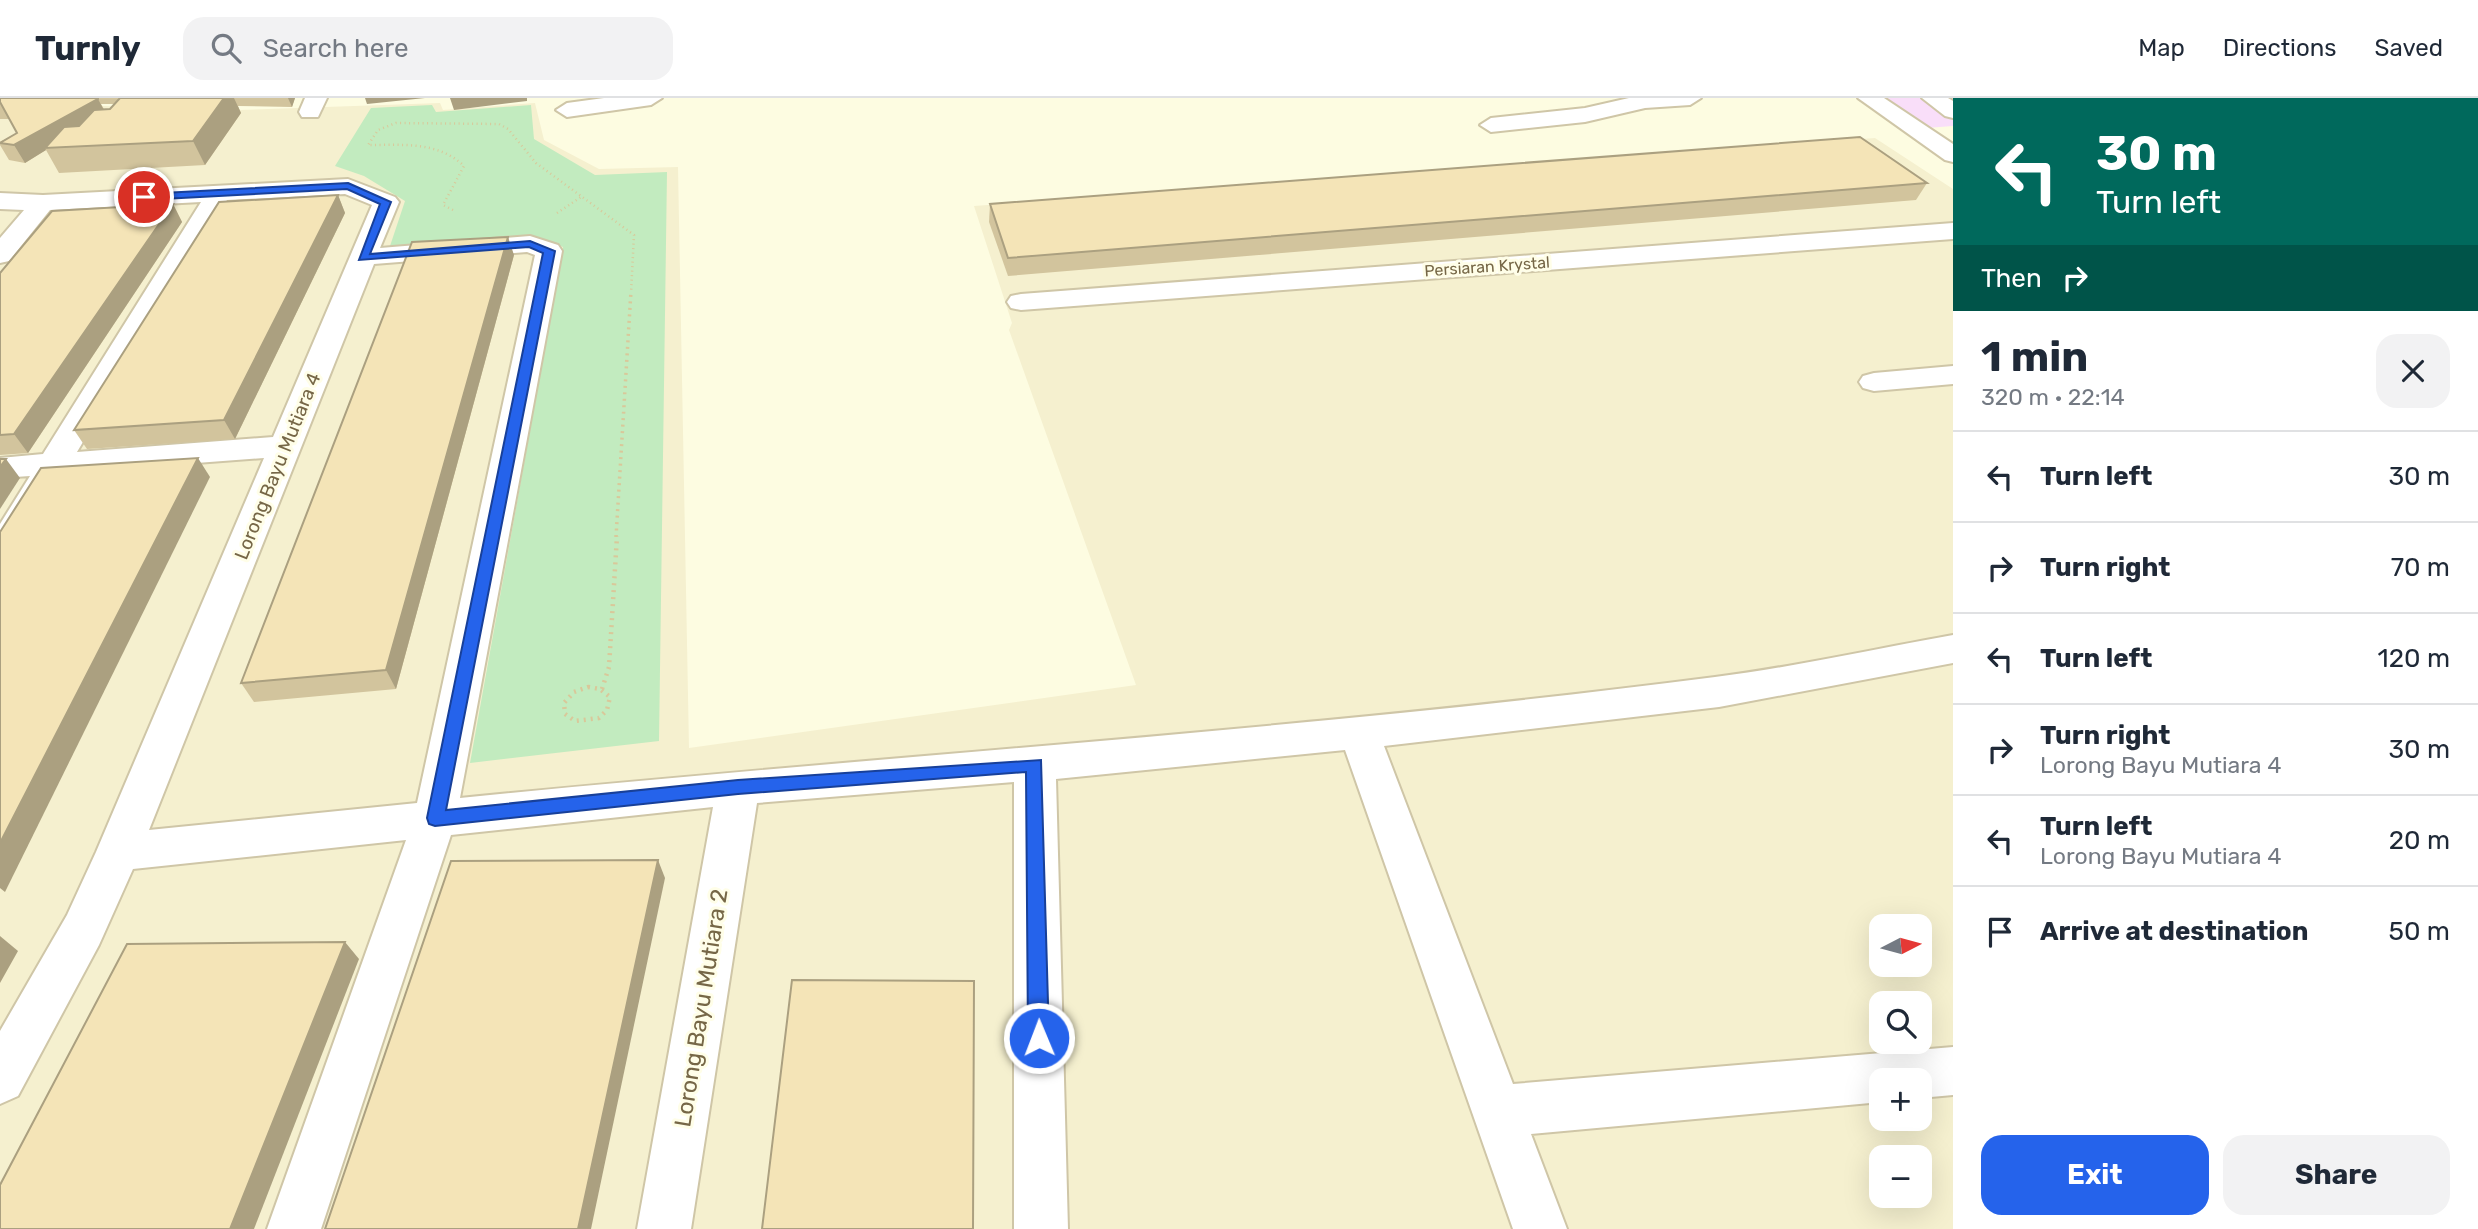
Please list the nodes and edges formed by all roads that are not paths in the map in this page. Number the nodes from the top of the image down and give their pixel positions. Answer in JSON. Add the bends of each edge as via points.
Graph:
{"nodes":[{"id":1,"x":652,"y":98,"type":"edge"},
{"id":2,"x":1690,"y":98,"type":"edge"},
{"id":3,"x":1869,"y":98,"type":"edge"},
{"id":4,"x":1933,"y":98,"type":"edge"},
{"id":5,"x":567,"y":110,"type":"dead end"},
{"id":6,"x":1953,"y":111,"type":"edge"},
{"id":7,"x":656,"y":121,"type":"dead end"},
{"id":8,"x":1490,"y":125,"type":"dead end"},
{"id":9,"x":1951,"y":153,"type":"edge"},
{"id":10,"x":218,"y":194,"type":"junction"},
{"id":11,"x":0,"y":201,"type":"edge"},
{"id":12,"x":43,"y":203,"type":"junction"},
{"id":13,"x":1953,"y":230,"type":"edge"},
{"id":14,"x":0,"y":255,"type":"edge"},
{"id":15,"x":363,"y":257,"type":"junction"},
{"id":16,"x":1021,"y":302,"type":"dead end"},
{"id":17,"x":1953,"y":375,"type":"edge"},
{"id":18,"x":1874,"y":382,"type":"dead end"},
{"id":19,"x":285,"y":446,"type":"junction"},
{"id":20,"x":54,"y":464,"type":"junction"},
{"id":21,"x":0,"y":468,"type":"edge"},
{"id":22,"x":0,"y":552,"type":"edge"},
{"id":23,"x":1953,"y":649,"type":"edge"},
{"id":24,"x":1359,"y":733,"type":"junction"},
{"id":25,"x":1035,"y":765,"type":"junction"},
{"id":26,"x":738,"y":787,"type":"junction"},
{"id":27,"x":435,"y":818,"type":"junction"},
{"id":28,"x":118,"y":852,"type":"junction"},
{"id":29,"x":1953,"y":1071,"type":"edge"},
{"id":30,"x":0,"y":1079,"type":"edge"},
{"id":31,"x":1498,"y":1111,"type":"junction"},
{"id":32,"x":294,"y":1229,"type":"edge"},
{"id":33,"x":664,"y":1229,"type":"edge"},
{"id":34,"x":1041,"y":1229,"type":"edge"},
{"id":35,"x":1540,"y":1229,"type":"edge"}],
"edges":[{"from":1,"to":5,"type":"street"},
{"from":1,"to":7,"type":"street"},
{"from":2,"to":8,"type":"street"},
{"from":3,"to":9,"type":"street"},
{"from":4,"to":6,"type":"street"},
{"from":10,"to":12,"type":"street","name":"Lorong Bayu Mutiara 4"},
{"from":10,"to":15,"type":"street","name":"Lorong Bayu Mutiara 4","via":[[348,186],[386,202]]},
{"from":10,"to":20,"type":"street"},
{"from":11,"to":12,"type":"street","name":"Lorong Bayu Mutiara 4"},
{"from":12,"to":14,"type":"street"},
{"from":13,"to":16,"type":"street","name":"Persiaran Krystal"},
{"from":15,"to":19,"type":"street","name":"Lorong Bayu Mutiara 4"},
{"from":15,"to":27,"type":"street","via":[[530,244],[549,251]]},
{"from":17,"to":18,"type":"street"},
{"from":19,"to":20,"type":"street"},
{"from":19,"to":28,"type":"street","name":"Lorong Bayu Mutiara 4"},
{"from":20,"to":21,"type":"street"},
{"from":20,"to":22,"type":"street"},
{"from":23,"to":24,"type":"street","via":[[1719,692]]},
{"from":24,"to":25,"type":"street"},
{"from":24,"to":31,"type":"street"},
{"from":25,"to":26,"type":"street"},
{"from":25,"to":34,"type":"street"},
{"from":26,"to":27,"type":"street"},
{"from":26,"to":33,"type":"street","name":"Lorong Bayu Mutiara 2"},
{"from":27,"to":28,"type":"street"},
{"from":27,"to":32,"type":"street"},
{"from":28,"to":30,"type":"street","name":"Lorong Bayu Mutiara 4","via":[[83,930]]},
{"from":29,"to":31,"type":"street"},
{"from":31,"to":35,"type":"street"}]}
